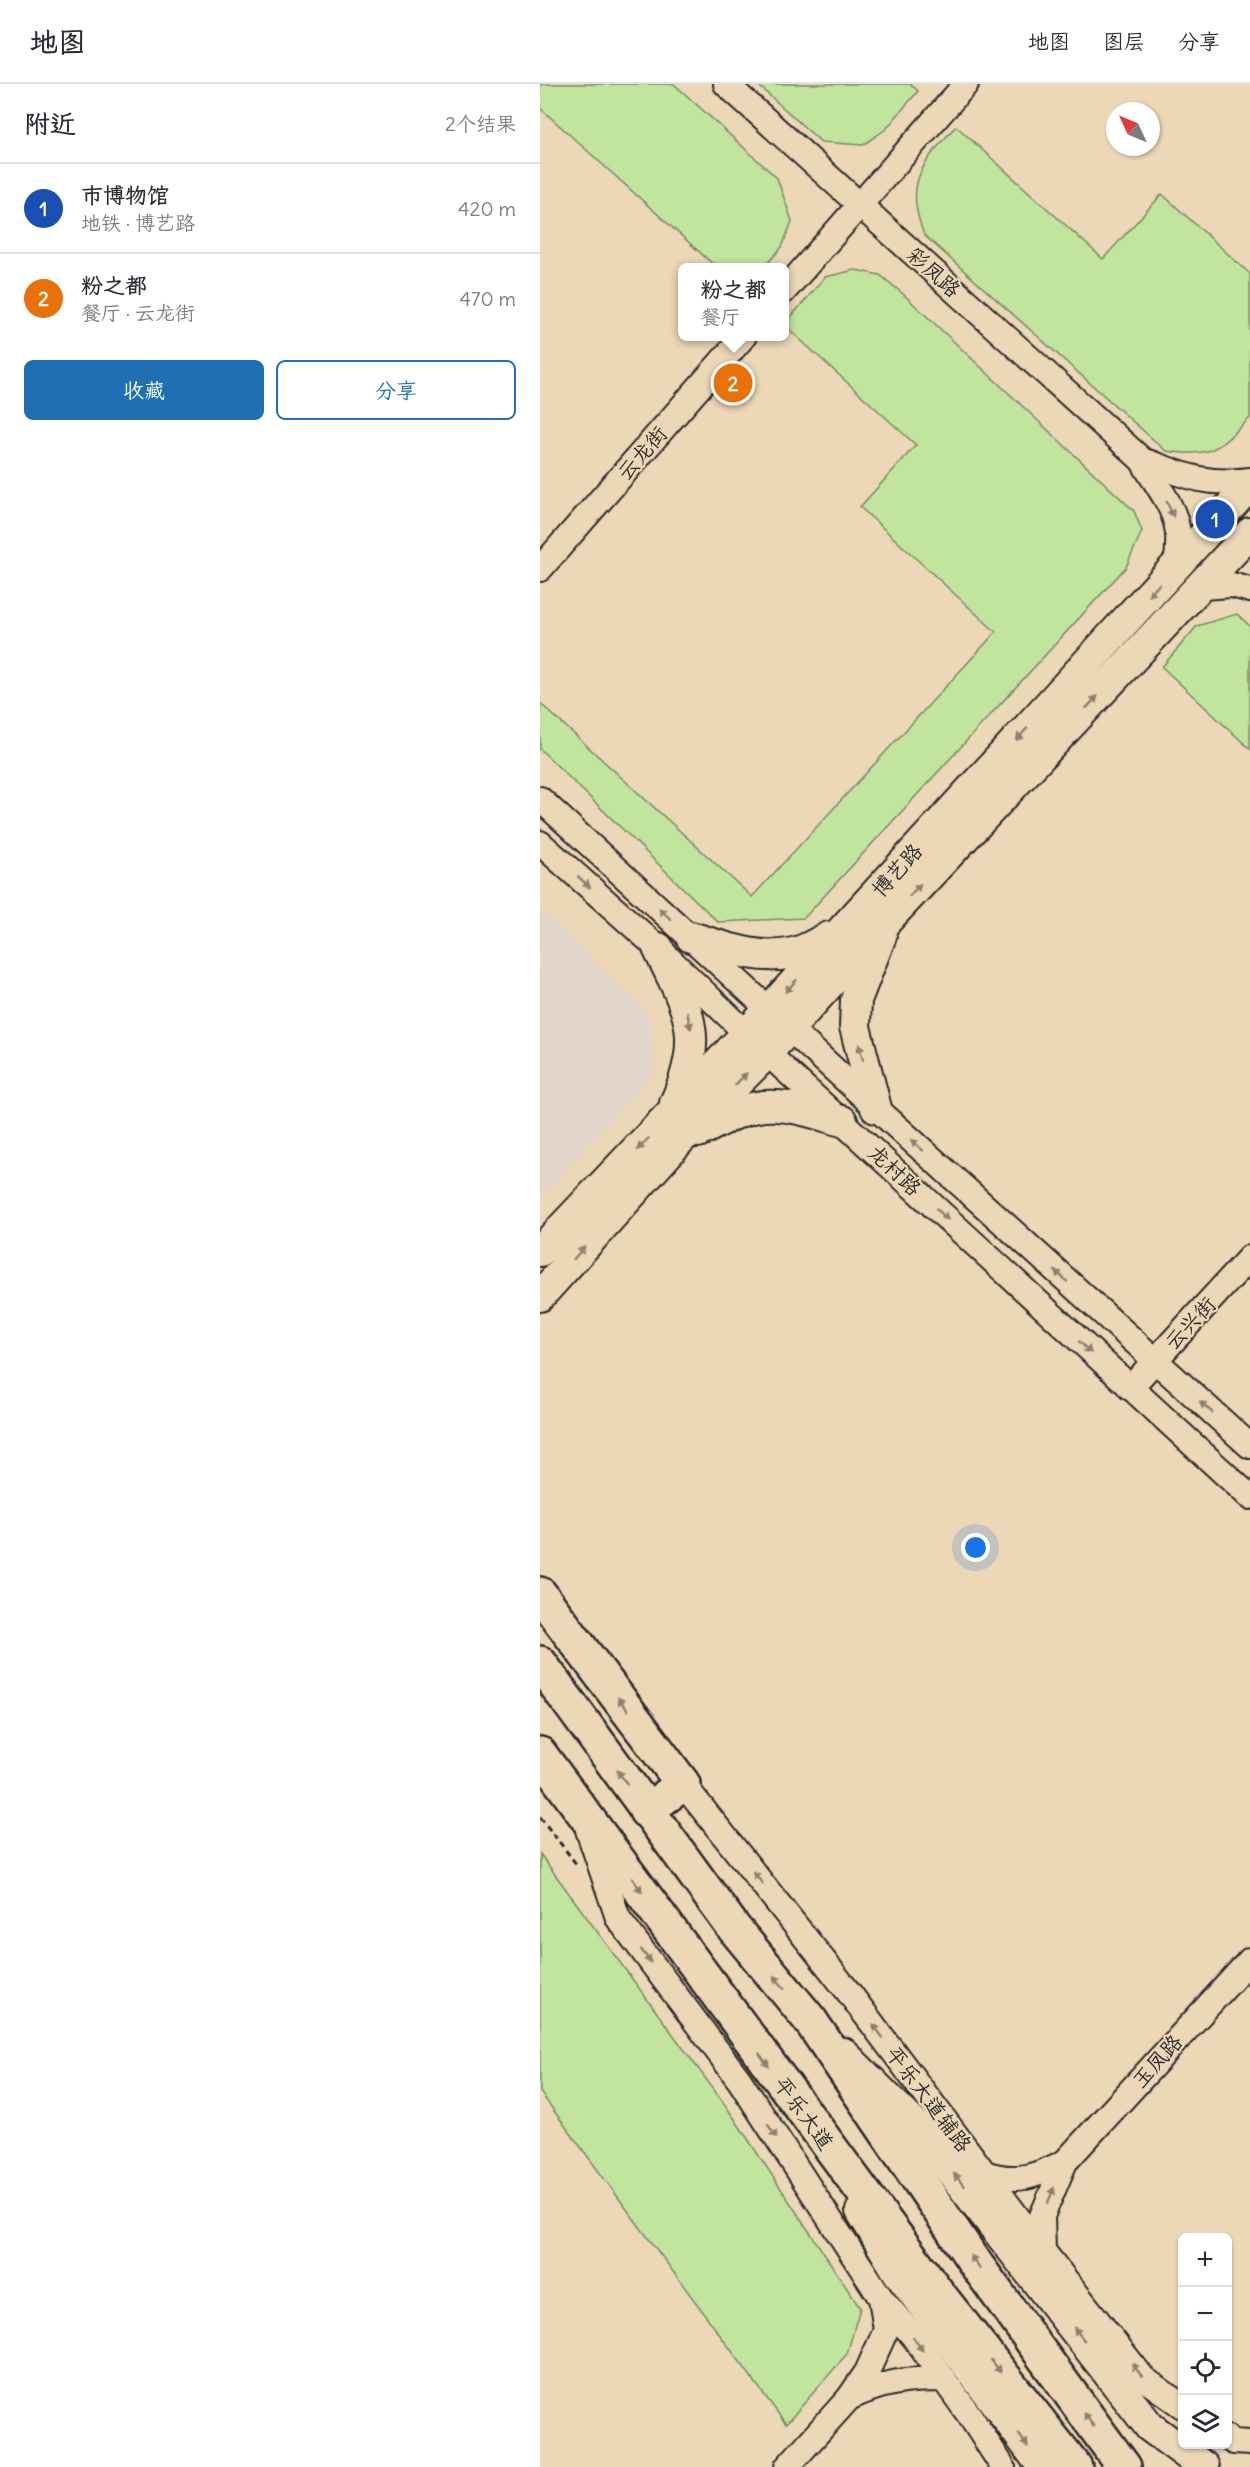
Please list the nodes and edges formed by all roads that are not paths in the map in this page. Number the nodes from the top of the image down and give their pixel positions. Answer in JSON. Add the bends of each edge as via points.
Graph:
{"nodes":[{"id":1,"x":726,"y":84,"type":"edge"},
{"id":2,"x":966,"y":84,"type":"edge"},
{"id":3,"x":860,"y":205,"type":"junction"},
{"id":4,"x":789,"y":285,"type":"edge"},
{"id":5,"x":740,"y":341,"type":"edge"},
{"id":6,"x":1142,"y":460,"type":"junction"},
{"id":7,"x":1250,"y":480,"type":"edge"},
{"id":8,"x":1250,"y":485,"type":"edge"},
{"id":9,"x":1250,"y":533,"type":"edge"},
{"id":10,"x":1177,"y":565,"type":"junction"},
{"id":11,"x":540,"y":569,"type":"edge"},
{"id":12,"x":1201,"y":587,"type":"junction"},
{"id":13,"x":1250,"y":590,"type":"edge"},
{"id":14,"x":540,"y":799,"type":"edge"},
{"id":15,"x":540,"y":843,"type":"edge"},
{"id":16,"x":888,"y":919,"type":"junction"},
{"id":17,"x":843,"y":930,"type":"junction"},
{"id":18,"x":691,"y":938,"type":"junction"},
{"id":19,"x":658,"y":948,"type":"junction"},
{"id":20,"x":779,"y":1019,"type":"junction"},
{"id":21,"x":757,"y":1043,"type":"junction"},
{"id":22,"x":876,"y":1108,"type":"junction"},
{"id":23,"x":842,"y":1121,"type":"junction"},
{"id":24,"x":674,"y":1129,"type":"junction"},
{"id":25,"x":540,"y":1251,"type":"edge"},
{"id":26,"x":1250,"y":1257,"type":"edge"},
{"id":27,"x":540,"y":1296,"type":"edge"},
{"id":28,"x":1154,"y":1361,"type":"junction"},
{"id":29,"x":1130,"y":1388,"type":"junction"},
{"id":30,"x":1250,"y":1446,"type":"edge"},
{"id":31,"x":1250,"y":1497,"type":"edge"},
{"id":32,"x":540,"y":1594,"type":"edge"},
{"id":33,"x":540,"y":1664,"type":"edge"},
{"id":34,"x":540,"y":1754,"type":"edge"},
{"id":35,"x":683,"y":1784,"type":"junction"},
{"id":36,"x":581,"y":1808,"type":"junction"},
{"id":37,"x":646,"y":1811,"type":"junction"},
{"id":38,"x":1250,"y":1960,"type":"edge"},
{"id":39,"x":810,"y":2020,"type":"junction"},
{"id":40,"x":803,"y":2113,"type":"junction"},
{"id":41,"x":1065,"y":2162,"type":"junction"},
{"id":42,"x":985,"y":2173,"type":"junction"},
{"id":43,"x":1043,"y":2252,"type":"junction"},
{"id":44,"x":881,"y":2298,"type":"junction"},
{"id":45,"x":944,"y":2379,"type":"junction"},
{"id":46,"x":849,"y":2398,"type":"junction"},
{"id":47,"x":1178,"y":2403,"type":"edge"},
{"id":48,"x":1232,"y":2441,"type":"edge"},
{"id":49,"x":1250,"y":2443,"type":"edge"},
{"id":50,"x":787,"y":2467,"type":"edge"},
{"id":51,"x":1003,"y":2467,"type":"edge"},
{"id":52,"x":1043,"y":2467,"type":"edge"},
{"id":53,"x":1075,"y":2467,"type":"edge"},
{"id":54,"x":1124,"y":2467,"type":"edge"},
{"id":55,"x":1204,"y":2467,"type":"edge"}],
"edges":[{"from":1,"to":3,"type":"street","name":"彩凤路"},
{"from":2,"to":3,"type":"street"},
{"from":3,"to":4,"type":"street"},
{"from":3,"to":6,"type":"street","name":"彩凤路"},
{"from":5,"to":11,"type":"street","name":"云龙街"},
{"from":6,"to":7,"type":"street","via":[[1203,482]]},
{"from":6,"to":10,"type":"street","one_way":true,"via":[[1171,505],[1178,529]]},
{"from":8,"to":10,"type":"main road","name":"博艺路"},
{"from":9,"to":12,"type":"main road","name":"博艺路"},
{"from":10,"to":17,"type":"main road","name":"博艺路","one_way":true},
{"from":12,"to":13,"type":"street","via":[[1232,585]]},
{"from":16,"to":12,"type":"main road","name":"博艺路","one_way":true},
{"from":18,"to":14,"type":"street","name":"龙村路","one_way":true},
{"from":15,"to":19,"type":"street","name":"龙村路","one_way":true},
{"from":16,"to":20,"type":"main road","name":"博艺路"},
{"from":22,"to":16,"type":"main road","one_way":true,"via":[[855,1027],[856,1000]]},
{"from":17,"to":18,"type":"main road","via":[[800,952],[772,956]]},
{"from":17,"to":20,"type":"main road","name":"博艺路","one_way":true},
{"from":18,"to":20,"type":"street","name":"龙村路"},
{"from":19,"to":21,"type":"street","name":"龙村路"},
{"from":19,"to":24,"type":"main road","one_way":true,"via":[[691,1024],[687,1077]]},
{"from":20,"to":21,"type":"main road","name":"博艺路"},
{"from":20,"to":22,"type":"street","name":"龙村路"},
{"from":21,"to":23,"type":"street","name":"龙村路"},
{"from":21,"to":24,"type":"main road","name":"博艺路"},
{"from":28,"to":22,"type":"street","name":"龙村路","one_way":true},
{"from":23,"to":24,"type":"main road","via":[[798,1108],[763,1106]]},
{"from":23,"to":29,"type":"street","name":"龙村路","one_way":true},
{"from":24,"to":25,"type":"main road","name":"博艺路","one_way":true},
{"from":27,"to":24,"type":"main road","name":"博艺路","one_way":true},
{"from":26,"to":28,"type":"street","name":"云兴街"},
{"from":28,"to":29,"type":"street","name":"云兴街"},
{"from":30,"to":28,"type":"street","name":"龙村路","one_way":true},
{"from":29,"to":31,"type":"street","name":"龙村路"},
{"from":35,"to":32,"type":"highway","one_way":true},
{"from":37,"to":33,"type":"highway","one_way":true},
{"from":34,"to":36,"type":"highway","name":"平乐大道"},
{"from":35,"to":37,"type":"highway"},
{"from":42,"to":35,"type":"street","name":"平乐大道辅路","one_way":true,"via":[[847,1990]]},
{"from":36,"to":40,"type":"highway","name":"平乐大道","one_way":true},
{"from":36,"to":44,"type":"street","one_way":true,"via":[[618,1918],[740,2081]]},
{"from":39,"to":37,"type":"highway","one_way":true,"via":[[733,1927]]},
{"from":38,"to":41,"type":"street","name":"玉凤路"},
{"from":54,"to":39,"type":"highway","one_way":true,"via":[[978,2267]]},
{"from":55,"to":39,"type":"main road","one_way":true,"via":[[1150,2427],[915,2125]]},
{"from":40,"to":52,"type":"main road","one_way":true,"via":[[898,2272]]},
{"from":40,"to":53,"type":"highway","name":"平乐大道","one_way":true},
{"from":41,"to":42,"type":"street","via":[[1040,2174],[1013,2179]]},
{"from":43,"to":41,"type":"street","one_way":true,"via":[[1042,2216]]},
{"from":42,"to":43,"type":"street","name":"平乐大道辅路"},
{"from":47,"to":43,"type":"street","name":"平乐大道辅路","one_way":true,"via":[[1143,2378]]},
{"from":44,"to":45,"type":"street","one_way":true},
{"from":44,"to":46,"type":"street","via":[[886,2330],[867,2372]]},
{"from":45,"to":46,"type":"street","via":[[909,2379],[873,2387]]},
{"from":45,"to":51,"type":"street"},
{"from":46,"to":50,"type":"street"},
{"from":48,"to":49,"type":"street"}]}
